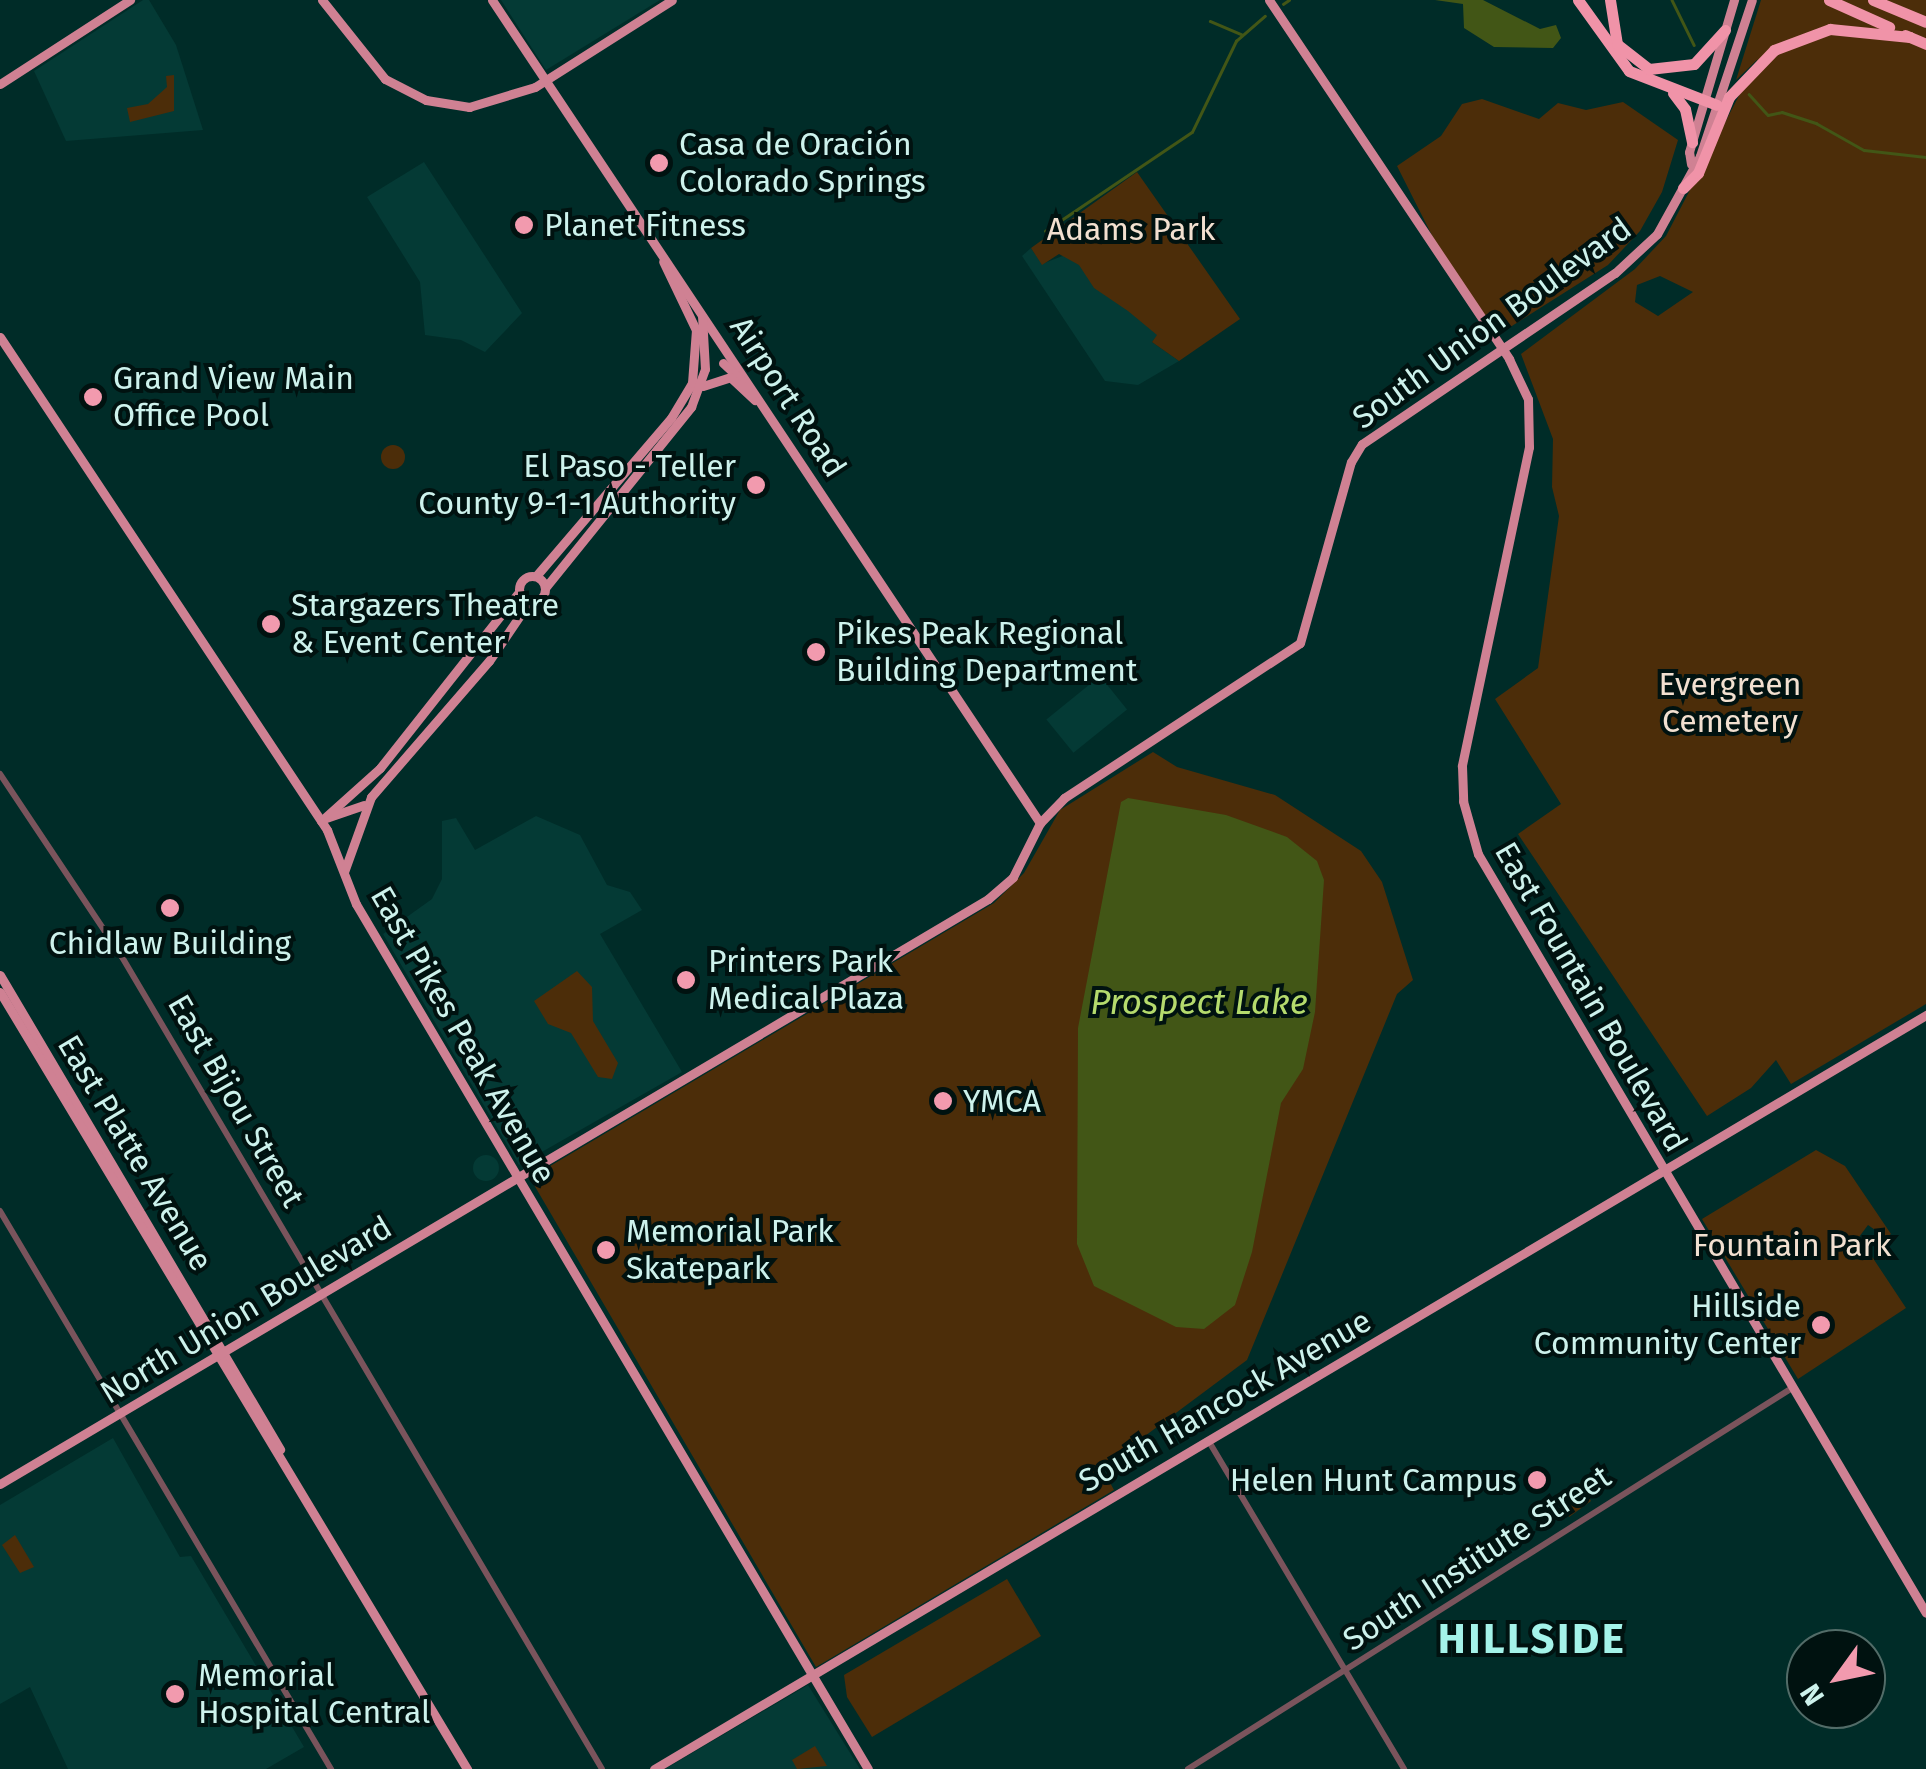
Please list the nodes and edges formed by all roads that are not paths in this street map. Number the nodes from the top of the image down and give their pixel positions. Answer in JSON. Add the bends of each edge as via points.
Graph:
{"nodes":[{"id":1,"x":130,"y":0,"type":"edge"},
{"id":2,"x":322,"y":0,"type":"edge"},
{"id":3,"x":492,"y":0,"type":"edge"},
{"id":4,"x":672,"y":0,"type":"edge"},
{"id":5,"x":1269,"y":0,"type":"edge"},
{"id":6,"x":1610,"y":0,"type":"edge"},
{"id":7,"x":1734,"y":0,"type":"edge"},
{"id":8,"x":1752,"y":0,"type":"edge"},
{"id":9,"x":1829,"y":0,"type":"edge"},
{"id":10,"x":1874,"y":0,"type":"edge"},
{"id":11,"x":1581,"y":6,"type":"edge"},
{"id":12,"x":1926,"y":22,"type":"edge"},
{"id":13,"x":1725,"y":30,"type":"junction"},
{"id":14,"x":1910,"y":37,"type":"junction"},
{"id":15,"x":1926,"y":44,"type":"edge"},
{"id":16,"x":545,"y":81,"type":"junction"},
{"id":17,"x":0,"y":84,"type":"edge"},
{"id":18,"x":1674,"y":93,"type":"junction"},
{"id":19,"x":1704,"y":102,"type":"junction"},
{"id":20,"x":1717,"y":105,"type":"junction"},
{"id":21,"x":1692,"y":142,"type":"junction"},
{"id":22,"x":1691,"y":164,"type":"junction"},
{"id":23,"x":1683,"y":188,"type":"junction"},
{"id":24,"x":660,"y":254,"type":"junction"},
{"id":25,"x":696,"y":301,"type":"junction"},
{"id":26,"x":0,"y":337,"type":"edge"},
{"id":27,"x":1501,"y":348,"type":"junction"},
{"id":28,"x":702,"y":360,"type":"junction"},
{"id":29,"x":723,"y":363,"type":"junction"},
{"id":30,"x":739,"y":367,"type":"junction"},
{"id":31,"x":701,"y":388,"type":"junction"},
{"id":32,"x":754,"y":399,"type":"junction"},
{"id":33,"x":768,"y":414,"type":"junction"},
{"id":34,"x":536,"y":576,"type":"junction"},
{"id":35,"x":518,"y":589,"type":"junction"},
{"id":36,"x":545,"y":591,"type":"junction"},
{"id":37,"x":529,"y":602,"type":"junction"},
{"id":38,"x":0,"y":774,"type":"edge"},
{"id":39,"x":371,"y":797,"type":"junction"},
{"id":40,"x":324,"y":820,"type":"junction"},
{"id":41,"x":1040,"y":823,"type":"junction"},
{"id":42,"x":343,"y":875,"type":"junction"},
{"id":43,"x":0,"y":975,"type":"edge"},
{"id":44,"x":0,"y":992,"type":"edge"},
{"id":45,"x":1926,"y":1015,"type":"edge"},
{"id":46,"x":1664,"y":1170,"type":"junction"},
{"id":47,"x":518,"y":1177,"type":"junction"},
{"id":48,"x":0,"y":1211,"type":"edge"},
{"id":49,"x":321,"y":1294,"type":"junction"},
{"id":50,"x":219,"y":1354,"type":"junction"},
{"id":51,"x":1792,"y":1388,"type":"junction"},
{"id":52,"x":120,"y":1414,"type":"junction"},
{"id":53,"x":1208,"y":1440,"type":"junction"},
{"id":54,"x":0,"y":1484,"type":"edge"},
{"id":55,"x":1926,"y":1613,"type":"edge"},
{"id":56,"x":1346,"y":1672,"type":"junction"},
{"id":57,"x":813,"y":1676,"type":"junction"},
{"id":58,"x":331,"y":1769,"type":"edge"},
{"id":59,"x":467,"y":1769,"type":"edge"},
{"id":60,"x":602,"y":1769,"type":"edge"},
{"id":61,"x":654,"y":1769,"type":"edge"},
{"id":62,"x":868,"y":1769,"type":"edge"},
{"id":63,"x":1188,"y":1769,"type":"edge"},
{"id":64,"x":1404,"y":1769,"type":"edge"}],
"edges":[{"from":1,"to":17,"type":"main road"},
{"from":2,"to":16,"type":"main road","via":[[370,66],[426,100],[484,105]]},
{"from":3,"to":16,"type":"main road","name":"Airport Road"},
{"from":4,"to":16,"type":"main road"},
{"from":5,"to":27,"type":"main road","name":"East Fountain Boulevard"},
{"from":6,"to":13,"type":"highway","via":[[1608,15],[1622,50],[1657,71],[1700,61]]},
{"from":7,"to":13,"type":"main road","name":"South Union Boulevard"},
{"from":8,"to":20,"type":"main road","name":"South Union Boulevard"},
{"from":9,"to":14,"type":"highway"},
{"from":10,"to":12,"type":"highway"},
{"from":11,"to":18,"type":"highway","via":[[1615,58]]},
{"from":13,"to":19,"type":"main road","name":"South Union Boulevard"},
{"from":14,"to":15,"type":"highway"},
{"from":14,"to":23,"type":"highway","via":[[1830,29],[1774,50],[1729,96],[1698,173]]},
{"from":16,"to":24,"type":"main road","name":"Airport Road"},
{"from":18,"to":19,"type":"highway"},
{"from":18,"to":21,"type":"highway"},
{"from":19,"to":20,"type":"highway"},
{"from":19,"to":21,"type":"main road","name":"South Union Boulevard"},
{"from":20,"to":22,"type":"main road","name":"South Union Boulevard"},
{"from":21,"to":22,"type":"main road","name":"South Union Boulevard"},
{"from":22,"to":23,"type":"main road","name":"South Union Boulevard"},
{"from":23,"to":27,"type":"main road","name":"South Union Boulevard","via":[[1636,257]]},
{"from":24,"to":25,"type":"main road","name":"Airport Road"},
{"from":24,"to":28,"type":"main road","via":[[692,316]]},
{"from":25,"to":28,"type":"main road"},
{"from":25,"to":30,"type":"main road","name":"Airport Road"},
{"from":26,"to":40,"type":"main road","name":"East Pikes Peak Avenue"},
{"from":27,"to":41,"type":"main road","name":"South Union Boulevard","via":[[1362,444],[1351,462],[1300,643],[1066,797]]},
{"from":27,"to":46,"type":"main road","name":"East Fountain Boulevard","via":[[1526,395],[1531,434],[1464,753],[1467,820],[1490,880]]},
{"from":28,"to":29,"type":"main road"},
{"from":28,"to":31,"type":"main road"},
{"from":28,"to":34,"type":"main road","via":[[678,409]]},
{"from":29,"to":30,"type":"main road"},
{"from":29,"to":32,"type":"main road"},
{"from":30,"to":33,"type":"main road","name":"Airport Road"},
{"from":31,"to":32,"type":"main road","via":[[725,376]]},
{"from":31,"to":36,"type":"main road"},
{"from":32,"to":33,"type":"main road"},
{"from":33,"to":41,"type":"main road","name":"Airport Road"},
{"from":34,"to":35,"type":"main road"},
{"from":34,"to":36,"type":"main road"},
{"from":35,"to":37,"type":"main road"},
{"from":35,"to":40,"type":"main road","via":[[380,768]]},
{"from":36,"to":37,"type":"main road"},
{"from":37,"to":39,"type":"main road","via":[[489,662]]},
{"from":38,"to":49,"type":"street","name":"East Bijou Street","via":[[122,957]]},
{"from":39,"to":40,"type":"main road","via":[[359,810]]},
{"from":39,"to":42,"type":"main road"},
{"from":40,"to":42,"type":"main road","name":"East Pikes Peak Avenue"},
{"from":41,"to":47,"type":"main road","name":"South Union Boulevard","via":[[1018,870],[997,892]]},
{"from":42,"to":47,"type":"main road","name":"East Pikes Peak Avenue"},
{"from":43,"to":50,"type":"main road","name":"East Platte Avenue"},
{"from":44,"to":50,"type":"main road","name":"East Platte Avenue"},
{"from":45,"to":46,"type":"main road","name":"South Hancock Avenue"},
{"from":46,"to":51,"type":"main road","name":"East Fountain Boulevard"},
{"from":46,"to":53,"type":"main road","name":"South Hancock Avenue"},
{"from":47,"to":49,"type":"main road","name":"North Union Boulevard"},
{"from":47,"to":57,"type":"main road","name":"East Pikes Peak Avenue"},
{"from":48,"to":52,"type":"street"},
{"from":49,"to":50,"type":"main road","name":"North Union Boulevard"},
{"from":49,"to":60,"type":"street","name":"East Bijou Street"},
{"from":50,"to":52,"type":"main road","name":"North Union Boulevard"},
{"from":50,"to":59,"type":"main road","name":"East Platte Avenue"},
{"from":51,"to":55,"type":"main road","name":"East Fountain Boulevard"},
{"from":51,"to":56,"type":"street","name":"South Institute Street"},
{"from":52,"to":54,"type":"main road","name":"North Union Boulevard"},
{"from":52,"to":58,"type":"street"},
{"from":53,"to":56,"type":"street"},
{"from":53,"to":57,"type":"main road","name":"South Hancock Avenue"},
{"from":56,"to":63,"type":"street","name":"South Institute Street"},
{"from":56,"to":64,"type":"street"},
{"from":57,"to":61,"type":"main road","name":"South Hancock Avenue"},
{"from":57,"to":62,"type":"main road","name":"East Pikes Peak Avenue"}]}
